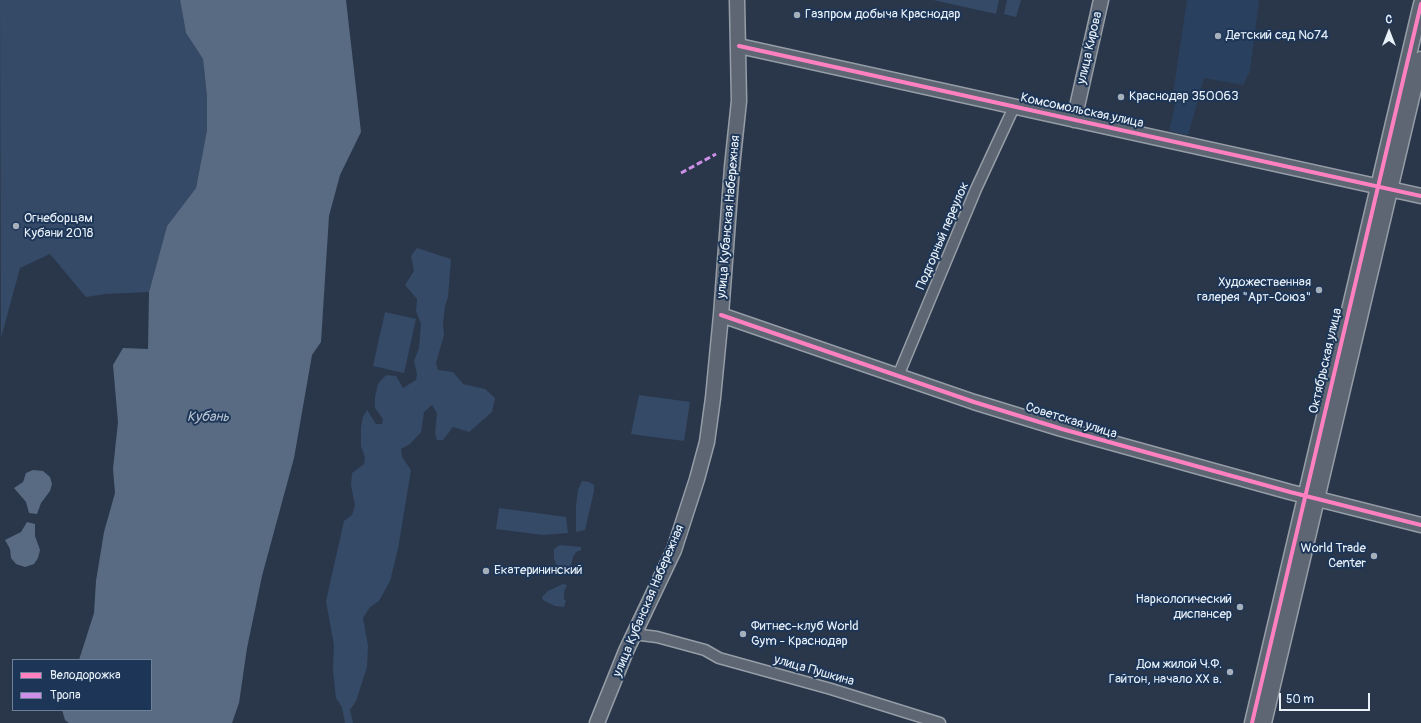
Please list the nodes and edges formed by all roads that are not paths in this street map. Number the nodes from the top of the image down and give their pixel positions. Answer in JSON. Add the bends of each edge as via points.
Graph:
{"nodes":[{"id":1,"x":736,"y":0,"type":"edge"},
{"id":2,"x":1101,"y":0,"type":"edge"},
{"id":3,"x":1421,"y":4,"type":"edge"},
{"id":4,"x":739,"y":46,"type":"junction"},
{"id":5,"x":1421,"y":59,"type":"edge"},
{"id":6,"x":1014,"y":107,"type":"junction"},
{"id":7,"x":1074,"y":120,"type":"junction"},
{"id":8,"x":1383,"y":188,"type":"junction"},
{"id":9,"x":1421,"y":196,"type":"edge"},
{"id":10,"x":721,"y":315,"type":"junction"},
{"id":11,"x":898,"y":376,"type":"junction"},
{"id":12,"x":1311,"y":498,"type":"junction"},
{"id":13,"x":1421,"y":525,"type":"edge"},
{"id":14,"x":634,"y":634,"type":"junction"},
{"id":15,"x":597,"y":723,"type":"edge"},
{"id":16,"x":940,"y":723,"type":"edge"},
{"id":17,"x":1252,"y":723,"type":"edge"},
{"id":18,"x":1264,"y":723,"type":"edge"}],
"edges":[{"from":1,"to":4,"type":"street","name":"улица Кубанская Набережная"},
{"from":2,"to":7,"type":"street","name":"улица Кирова"},
{"from":3,"to":8,"type":"street","name":"Октябрьская улица"},
{"from":4,"to":6,"type":"street","name":"Комсомольская улица"},
{"from":4,"to":10,"type":"street","name":"улица Кубанская Набережная","via":[[739,101]]},
{"from":5,"to":8,"type":"street","name":"Октябрьская улица"},
{"from":6,"to":7,"type":"street","name":"Комсомольская улица"},
{"from":6,"to":11,"type":"street","name":"Подгорный переулок","via":[[976,189]]},
{"from":7,"to":8,"type":"street","name":"Комсомольская улица"},
{"from":8,"to":9,"type":"street","name":"Комсомольская улица"},
{"from":8,"to":12,"type":"street","name":"Октябрьская улица"},
{"from":10,"to":11,"type":"street","name":"Советская улица"},
{"from":10,"to":14,"type":"street","name":"улица Кубанская Набережная","via":[[707,442],[697,479],[674,550]]},
{"from":11,"to":12,"type":"street","name":"Советская улица","via":[[1062,429]]},
{"from":12,"to":13,"type":"street","name":"Советская улица"},
{"from":12,"to":17,"type":"street","name":"Октябрьская улица"},
{"from":12,"to":18,"type":"street","name":"Октябрьская улица"},
{"from":14,"to":15,"type":"street","name":"улица Кубанская Набережная"},
{"from":14,"to":16,"type":"street","name":"улица Пушкина","via":[[664,638],[705,650],[719,658]]}]}
